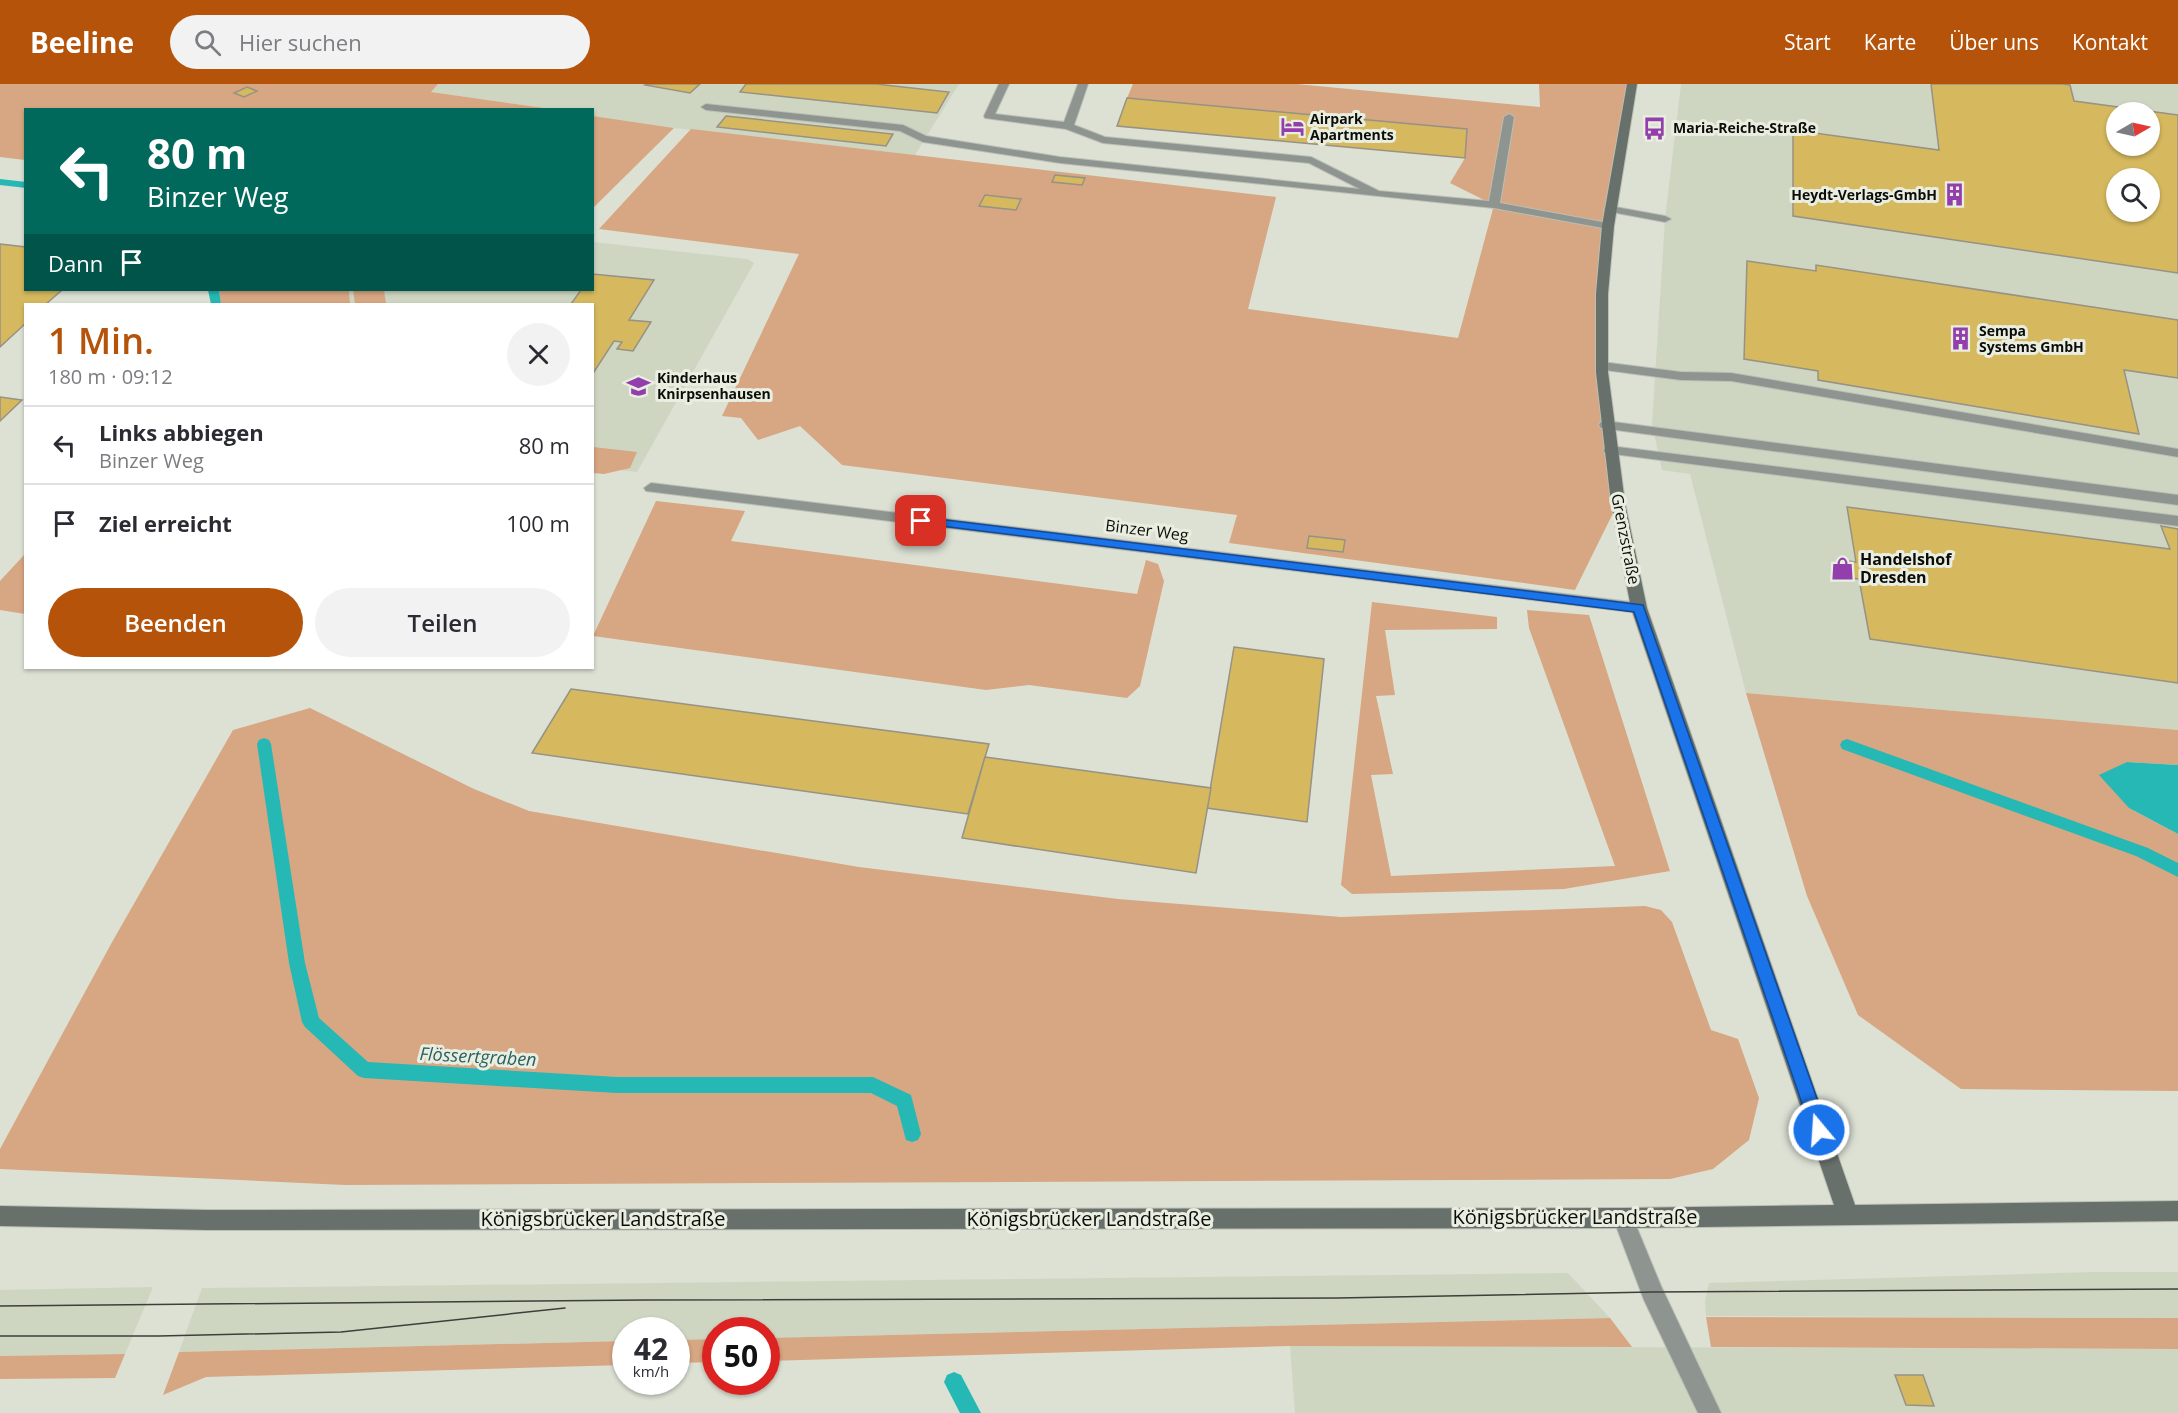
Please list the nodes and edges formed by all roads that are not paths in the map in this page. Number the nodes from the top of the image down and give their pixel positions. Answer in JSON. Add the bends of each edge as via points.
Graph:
{"nodes":[{"id":1,"x":1004,"y":84,"type":"edge"},
{"id":2,"x":1083,"y":84,"type":"edge"},
{"id":3,"x":1632,"y":84,"type":"edge"},
{"id":4,"x":706,"y":107,"type":"dead end"},
{"id":5,"x":1509,"y":117,"type":"dead end"},
{"id":6,"x":1068,"y":126,"type":"junction"},
{"id":7,"x":1378,"y":194,"type":"junction"},
{"id":8,"x":1494,"y":205,"type":"junction"},
{"id":9,"x":1610,"y":210,"type":"junction"},
{"id":10,"x":1665,"y":219,"type":"dead end"},
{"id":11,"x":1608,"y":226,"type":"junction"},
{"id":12,"x":1602,"y":366,"type":"junction"},
{"id":13,"x":1606,"y":425,"type":"junction"},
{"id":14,"x":1610,"y":450,"type":"junction"},
{"id":15,"x":2178,"y":453,"type":"edge"},
{"id":16,"x":651,"y":488,"type":"dead end"},
{"id":17,"x":2178,"y":500,"type":"edge"},
{"id":18,"x":2178,"y":521,"type":"edge"},
{"id":19,"x":1639,"y":608,"type":"junction"},
{"id":20,"x":2178,"y":1211,"type":"edge"},
{"id":21,"x":1848,"y":1215,"type":"junction"},
{"id":22,"x":0,"y":1216,"type":"edge"},
{"id":23,"x":1623,"y":1218,"type":"junction"},
{"id":24,"x":1710,"y":1413,"type":"edge"}],
"edges":[{"from":1,"to":6,"type":"street","via":[[989,116]]},
{"from":2,"to":6,"type":"street"},
{"from":3,"to":9,"type":"main road","name":"Grenzstraße"},
{"from":4,"to":7,"type":"street","via":[[903,128],[923,139],[1060,160]]},
{"from":5,"to":8,"type":"street"},
{"from":6,"to":7,"type":"street","via":[[1103,140],[1311,160]]},
{"from":7,"to":8,"type":"street"},
{"from":8,"to":11,"type":"street"},
{"from":9,"to":10,"type":"street"},
{"from":9,"to":11,"type":"main road","name":"Grenzstraße"},
{"from":11,"to":12,"type":"main road","name":"Grenzstraße","via":[[1602,294]]},
{"from":12,"to":13,"type":"main road","name":"Grenzstraße"},
{"from":12,"to":15,"type":"street","via":[[1681,376],[1731,377]]},
{"from":13,"to":14,"type":"main road","name":"Grenzstraße"},
{"from":13,"to":17,"type":"street"},
{"from":14,"to":18,"type":"street"},
{"from":14,"to":19,"type":"main road","name":"Grenzstraße"},
{"from":16,"to":19,"type":"street","name":"Binzer Weg"},
{"from":19,"to":21,"type":"main road","name":"Grenzstraße"},
{"from":20,"to":21,"type":"main road","name":"Königsbrücker Landstraße"},
{"from":21,"to":23,"type":"main road","name":"Königsbrücker Landstraße"},
{"from":22,"to":23,"type":"main road","name":"Königsbrücker Landstraße","via":[[207,1220]]},
{"from":23,"to":24,"type":"street","via":[[1652,1292]]}]}
